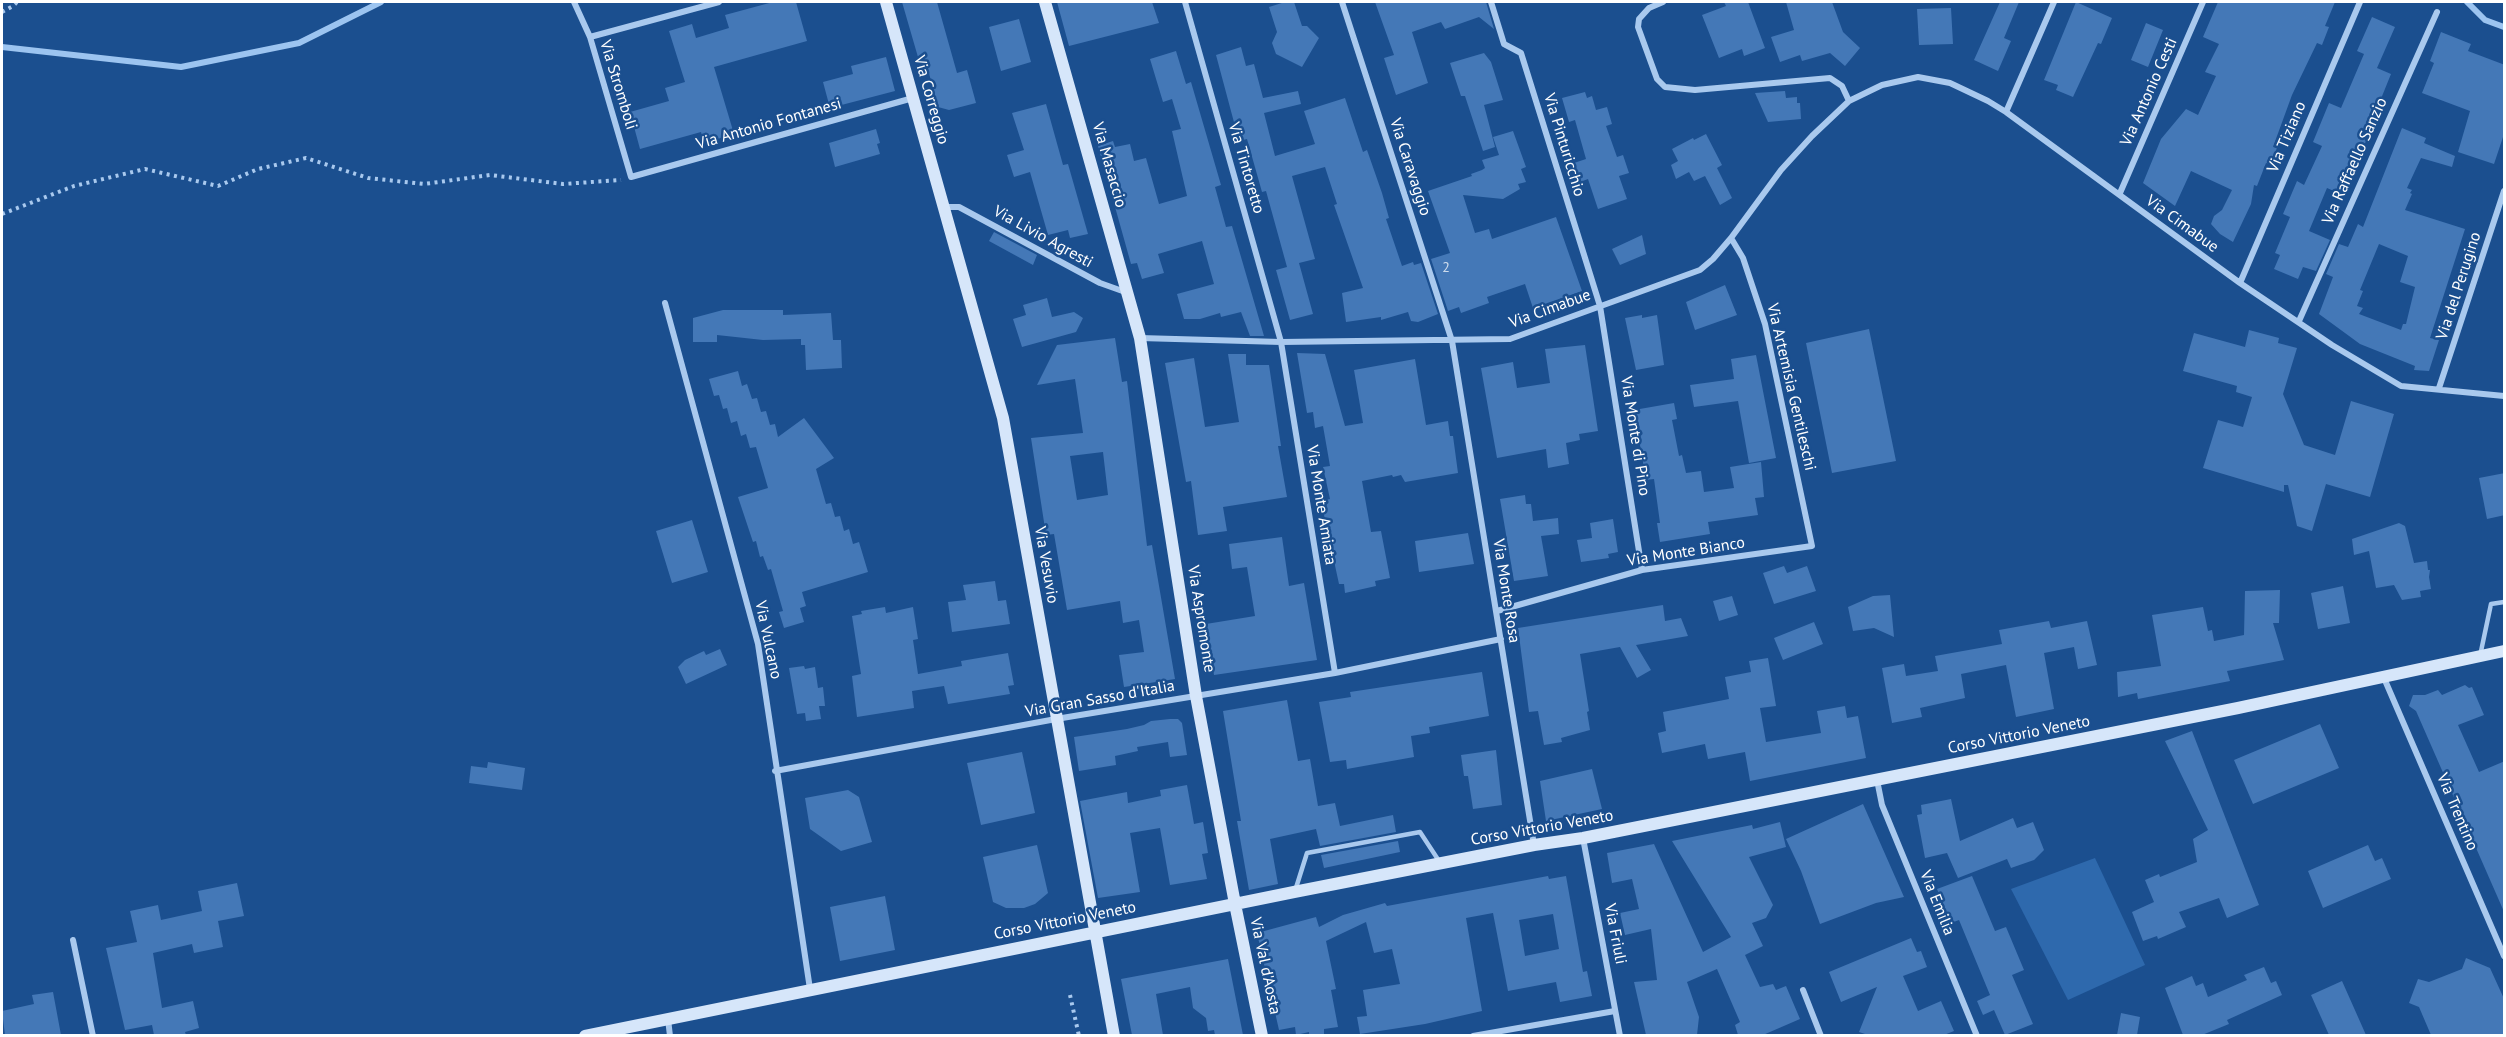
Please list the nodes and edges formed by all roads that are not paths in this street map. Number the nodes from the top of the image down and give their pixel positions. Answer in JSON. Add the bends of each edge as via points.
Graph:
{"nodes":[{"id":1,"x":574,"y":2,"type":"edge"},
{"id":2,"x":719,"y":2,"type":"edge"},
{"id":3,"x":886,"y":2,"type":"edge"},
{"id":4,"x":1045,"y":2,"type":"edge"},
{"id":5,"x":1185,"y":2,"type":"edge"},
{"id":6,"x":1342,"y":2,"type":"edge"},
{"id":7,"x":1491,"y":2,"type":"edge"},
{"id":8,"x":1663,"y":2,"type":"edge"},
{"id":9,"x":2054,"y":2,"type":"edge"},
{"id":10,"x":2203,"y":2,"type":"edge"},
{"id":11,"x":2360,"y":2,"type":"edge"},
{"id":12,"x":2437,"y":12,"type":"dead end"},
{"id":13,"x":590,"y":37,"type":"junction"},
{"id":14,"x":913,"y":98,"type":"junction"},
{"id":15,"x":1849,"y":101,"type":"junction"},
{"id":16,"x":2006,"y":112,"type":"junction"},
{"id":17,"x":631,"y":177,"type":"joint"},
{"id":18,"x":2505,"y":191,"type":"edge"},
{"id":19,"x":2120,"y":193,"type":"junction"},
{"id":20,"x":945,"y":207,"type":"junction"},
{"id":21,"x":1731,"y":238,"type":"junction"},
{"id":22,"x":2240,"y":283,"type":"junction"},
{"id":23,"x":1128,"y":293,"type":"junction"},
{"id":24,"x":665,"y":303,"type":"dead end"},
{"id":25,"x":1600,"y":306,"type":"junction"},
{"id":26,"x":2299,"y":321,"type":"junction"},
{"id":27,"x":1140,"y":338,"type":"junction"},
{"id":28,"x":1452,"y":341,"type":"junction"},
{"id":29,"x":1281,"y":342,"type":"junction"},
{"id":30,"x":2439,"y":388,"type":"junction"},
{"id":31,"x":2505,"y":396,"type":"edge"},
{"id":32,"x":1812,"y":546,"type":"joint"},
{"id":33,"x":1642,"y":570,"type":"junction"},
{"id":34,"x":2505,"y":602,"type":"edge"},
{"id":35,"x":1497,"y":611,"type":"junction"},
{"id":36,"x":1501,"y":639,"type":"junction"},
{"id":37,"x":2505,"y":651,"type":"edge"},
{"id":38,"x":2480,"y":657,"type":"junction"},
{"id":39,"x":1335,"y":673,"type":"junction"},
{"id":40,"x":2384,"y":678,"type":"junction"},
{"id":41,"x":1196,"y":696,"type":"junction"},
{"id":42,"x":1056,"y":719,"type":"junction"},
{"id":43,"x":775,"y":771,"type":"junction"},
{"id":44,"x":1877,"y":780,"type":"junction"},
{"id":45,"x":1583,"y":838,"type":"junction"},
{"id":46,"x":1534,"y":845,"type":"junction"},
{"id":47,"x":1440,"y":864,"type":"junction"},
{"id":48,"x":1294,"y":892,"type":"junction"},
{"id":49,"x":1235,"y":904,"type":"junction"},
{"id":50,"x":1095,"y":932,"type":"junction"},
{"id":51,"x":72,"y":940,"type":"dead end"},
{"id":52,"x":2505,"y":956,"type":"edge"},
{"id":53,"x":810,"y":989,"type":"junction"},
{"id":54,"x":1803,"y":990,"type":"dead end"},
{"id":55,"x":1615,"y":1011,"type":"junction"},
{"id":56,"x":668,"y":1018,"type":"junction"},
{"id":57,"x":93,"y":1035,"type":"edge"},
{"id":58,"x":585,"y":1035,"type":"edge"},
{"id":59,"x":670,"y":1035,"type":"edge"},
{"id":60,"x":1113,"y":1035,"type":"edge"},
{"id":61,"x":1262,"y":1035,"type":"edge"},
{"id":62,"x":1473,"y":1035,"type":"edge"},
{"id":63,"x":1620,"y":1035,"type":"edge"},
{"id":64,"x":1821,"y":1035,"type":"edge"},
{"id":65,"x":1977,"y":1035,"type":"edge"}],
"edges":[{"from":1,"to":13,"type":"street","name":"Via Stromboli"},
{"from":2,"to":13,"type":"street"},
{"from":3,"to":14,"type":"street","name":"Via Correggio"},
{"from":4,"to":23,"type":"street","name":"Via Masaccio"},
{"from":5,"to":29,"type":"street","name":"Via Tintoretto"},
{"from":6,"to":28,"type":"street","name":"Via Caravaggio"},
{"from":7,"to":25,"type":"street","name":"Via Pinturicchio","via":[[1504,44],[1521,53]]},
{"from":8,"to":15,"type":"street","via":[[1649,8],[1639,19],[1638,27],[1657,79],[1665,87],[1705,89],[1830,78],[1842,86]]},
{"from":9,"to":16,"type":"street"},
{"from":10,"to":19,"type":"street","name":"Via Antonio Cesti"},
{"from":11,"to":22,"type":"street","name":"Via Tiziano"},
{"from":12,"to":26,"type":"street","name":"Via Raffaello Sanzio"},
{"from":13,"to":17,"type":"street","name":"Via Stromboli"},
{"from":14,"to":17,"type":"street","name":"Via Antonio Fontanesi"},
{"from":14,"to":20,"type":"street","name":"Via Correggio"},
{"from":15,"to":16,"type":"street","name":"Via Cimabue","via":[[1882,85],[1918,77],[1950,83]]},
{"from":15,"to":21,"type":"street","name":"Via Cimabue","via":[[1781,170]]},
{"from":16,"to":19,"type":"street","name":"Via Cimabue"},
{"from":18,"to":30,"type":"street","name":"Via del Perugino"},
{"from":19,"to":22,"type":"street","name":"Via Cimabue"},
{"from":20,"to":23,"type":"street","name":"Via Livio Agresti","via":[[959,207],[1100,283]]},
{"from":20,"to":42,"type":"street","name":"Via Vesuvio","via":[[1003,418]]},
{"from":21,"to":25,"type":"street","name":"Via Cimabue","via":[[1700,270]]},
{"from":21,"to":32,"type":"street","name":"Via Artemisia Gentileschi","via":[[1743,258],[1766,324]]},
{"from":22,"to":26,"type":"street","name":"Via Cimabue"},
{"from":23,"to":27,"type":"street","name":"Via Masaccio"},
{"from":24,"to":43,"type":"street","name":"Via Vulcano","via":[[758,644]]},
{"from":25,"to":28,"type":"street","name":"Via Cimabue","via":[[1510,339]]},
{"from":25,"to":33,"type":"street","name":"Via Monte di Pino"},
{"from":26,"to":30,"type":"street","name":"Via Cimabue","via":[[2401,386]]},
{"from":27,"to":29,"type":"street","name":"Via Cimabue"},
{"from":27,"to":41,"type":"street","name":"Via Aspromonte"},
{"from":28,"to":29,"type":"street","name":"Via Cimabue"},
{"from":28,"to":35,"type":"street","name":"Via Monte Rosa"},
{"from":29,"to":39,"type":"street","name":"Via Monte Amiata"},
{"from":30,"to":31,"type":"street","name":"Via Cimabue"},
{"from":32,"to":33,"type":"street","name":"Via Monte Bianco"},
{"from":33,"to":35,"type":"street","name":"Via Monte Bianco"},
{"from":34,"to":38,"type":"lane","via":[[2491,604]]},
{"from":35,"to":36,"type":"street","name":"Via Monte Rosa"},
{"from":36,"to":39,"type":"street","name":"Via Gran Sasso d'Italia"},
{"from":36,"to":46,"type":"street","name":"Via Monte Rosa"},
{"from":37,"to":38,"type":"street","name":"Corso Vittorio Veneto"},
{"from":38,"to":40,"type":"street","name":"Corso Vittorio Veneto"},
{"from":39,"to":41,"type":"street","name":"Via Gran Sasso d'Italia"},
{"from":40,"to":44,"type":"street","name":"Corso Vittorio Veneto"},
{"from":40,"to":52,"type":"street","name":"Via Trentino"},
{"from":41,"to":42,"type":"street","name":"Via Gran Sasso d'Italia"},
{"from":41,"to":49,"type":"street","name":"Via Aspromonte"},
{"from":42,"to":43,"type":"street","name":"Via Gran Sasso d'Italia"},
{"from":42,"to":50,"type":"street","name":"Via Vesuvio"},
{"from":43,"to":53,"type":"street","name":"Via Vulcano"},
{"from":44,"to":45,"type":"street","name":"Corso Vittorio Veneto"},
{"from":44,"to":65,"type":"street","name":"Via Emilia","via":[[1882,805]]},
{"from":45,"to":46,"type":"street","name":"Corso Vittorio Veneto"},
{"from":45,"to":55,"type":"street","name":"Via Friuli"},
{"from":46,"to":47,"type":"street","name":"Corso Vittorio Veneto"},
{"from":47,"to":48,"type":"street","name":"Corso Vittorio Veneto"},
{"from":47,"to":48,"type":"lane","via":[[1420,832],[1307,853]]},
{"from":48,"to":49,"type":"street","name":"Corso Vittorio Veneto"},
{"from":49,"to":50,"type":"street","name":"Corso Vittorio Veneto"},
{"from":49,"to":61,"type":"street","name":"Via Val d'Aosta"},
{"from":50,"to":53,"type":"street","name":"Corso Vittorio Veneto"},
{"from":50,"to":60,"type":"street","name":"Via Vesuvio"},
{"from":51,"to":57,"type":"street"},
{"from":53,"to":56,"type":"street","name":"Corso Vittorio Veneto"},
{"from":54,"to":64,"type":"street"},
{"from":55,"to":62,"type":"street"},
{"from":55,"to":63,"type":"street","name":"Via Friuli"},
{"from":56,"to":58,"type":"street","name":"Corso Vittorio Veneto"},
{"from":56,"to":59,"type":"street"}]}
